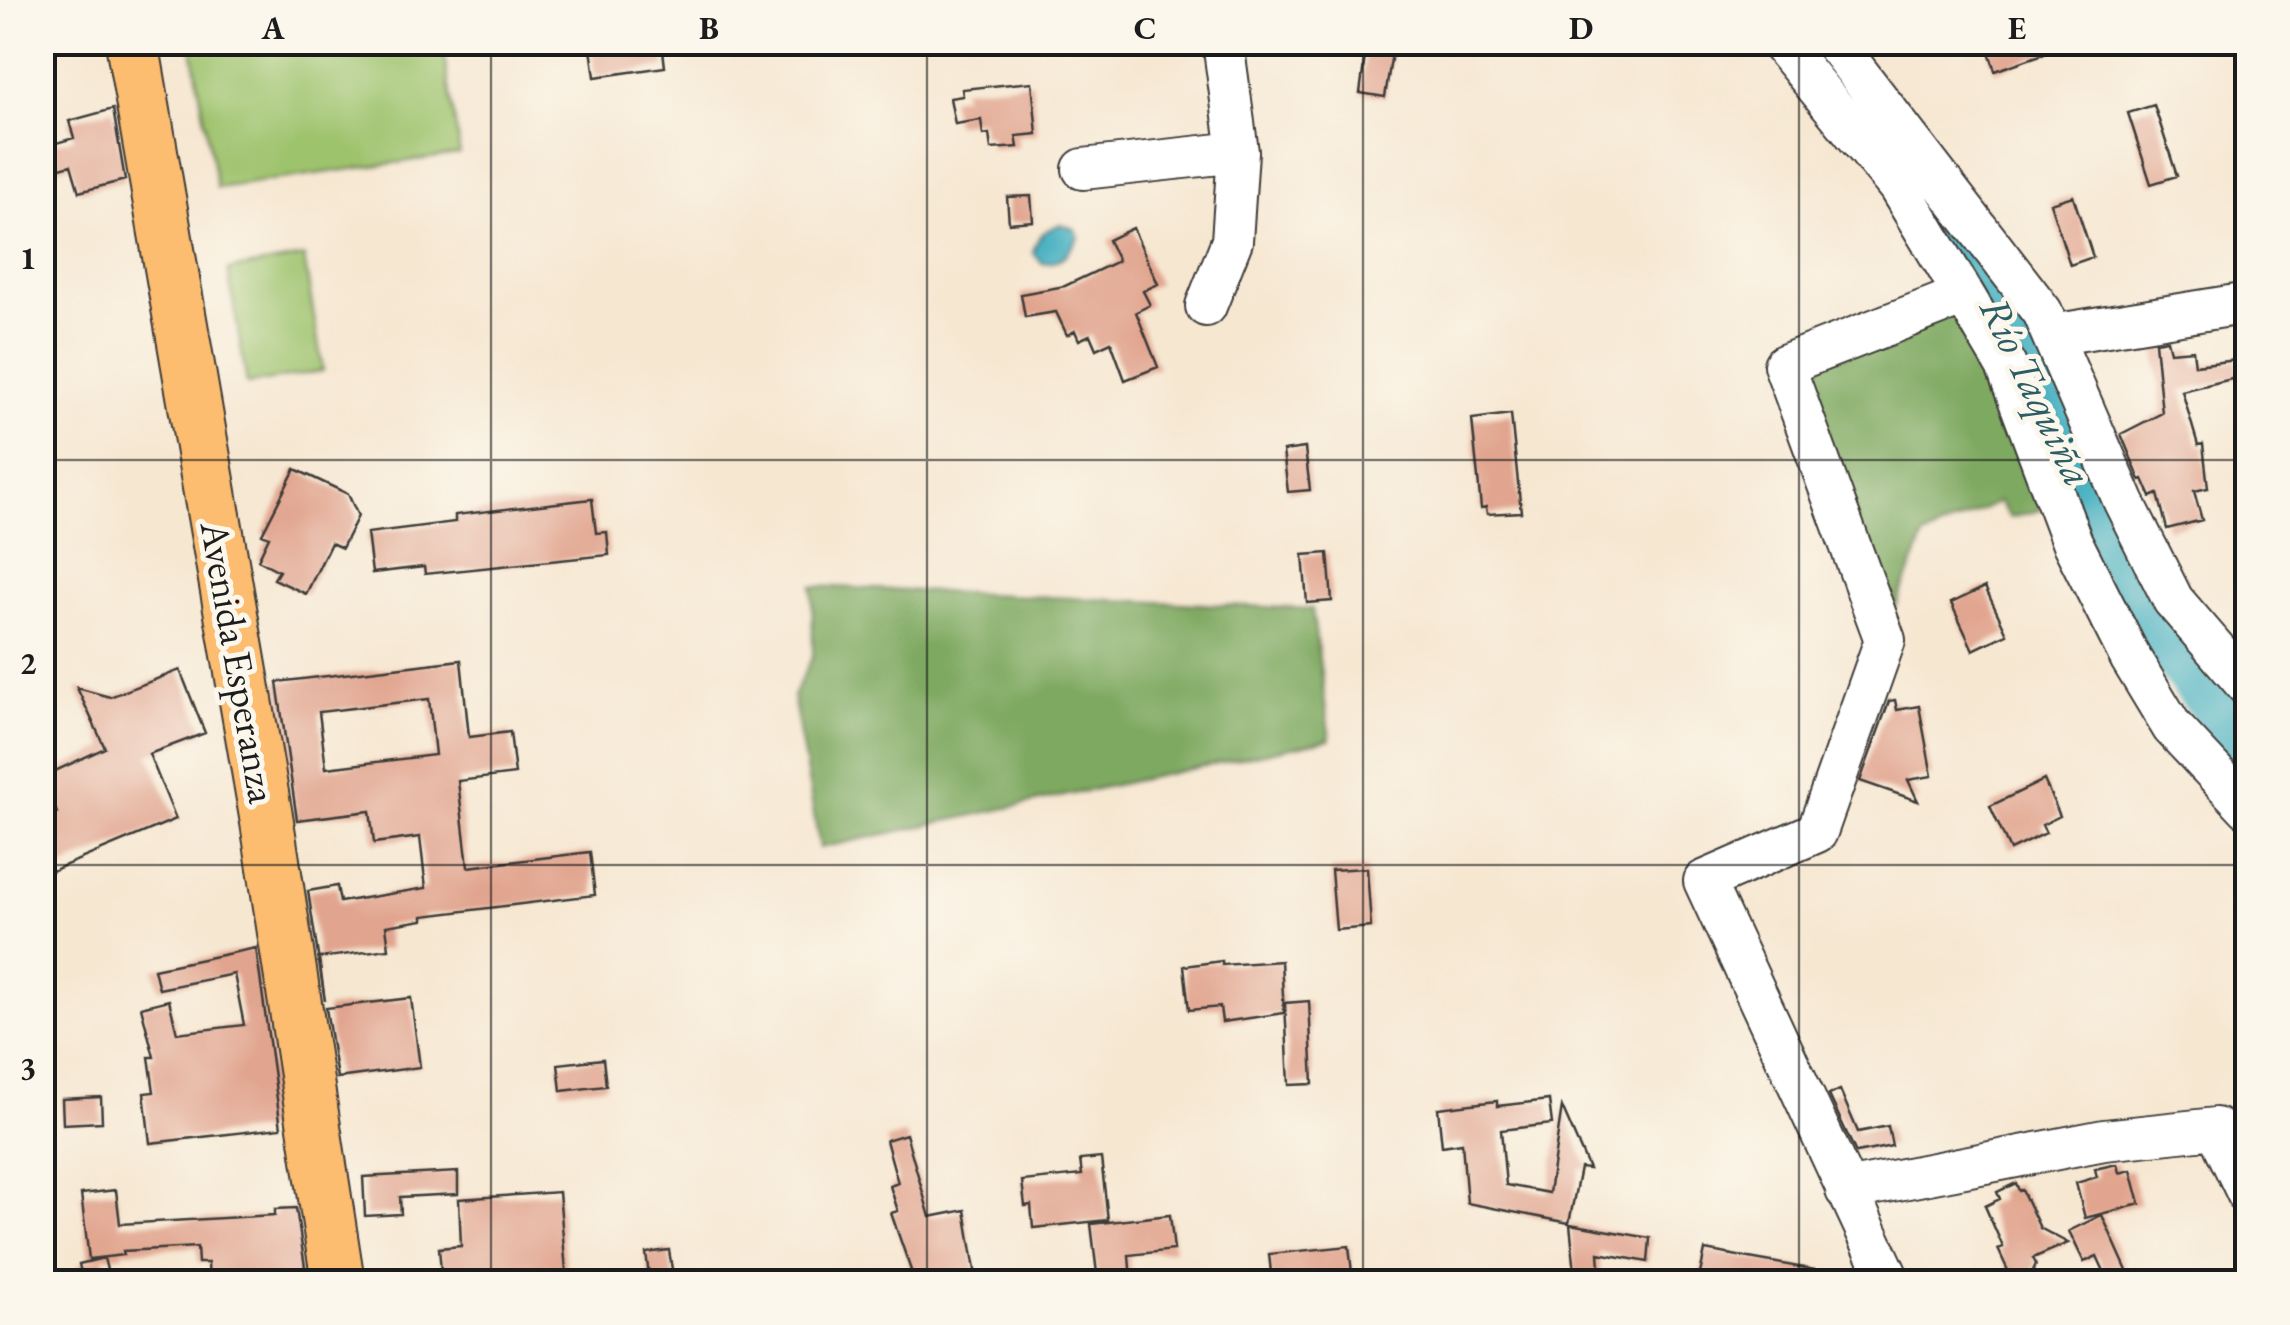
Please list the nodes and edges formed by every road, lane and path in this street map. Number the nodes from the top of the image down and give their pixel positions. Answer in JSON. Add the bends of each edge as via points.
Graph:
{"nodes":[{"id":1,"x":132,"y":42,"type":"edge"},
{"id":2,"x":1223,"y":42,"type":"edge"},
{"id":3,"x":1780,"y":42,"type":"edge"},
{"id":4,"x":1834,"y":42,"type":"edge"},
{"id":5,"x":1238,"y":152,"type":"junction"},
{"id":6,"x":1082,"y":170,"type":"dead end"},
{"id":7,"x":1964,"y":294,"type":"junction"},
{"id":8,"x":2248,"y":304,"type":"edge"},
{"id":9,"x":1206,"y":306,"type":"dead end"},
{"id":10,"x":2052,"y":336,"type":"junction"},
{"id":11,"x":2248,"y":687,"type":"edge"},
{"id":12,"x":2248,"y":808,"type":"edge"},
{"id":13,"x":1846,"y":1190,"type":"junction"},
{"id":14,"x":2248,"y":1195,"type":"edge"},
{"id":15,"x":338,"y":1282,"type":"edge"},
{"id":16,"x":1890,"y":1282,"type":"edge"}],
"edges":[{"from":1,"to":15,"type":"main road","name":"Avenida Esperanza","via":[[267,822]]},
{"from":2,"to":5,"type":"street"},
{"from":3,"to":7,"type":"street","via":[[1898,186]]},
{"from":4,"to":10,"type":"street","via":[[2042,312]]},
{"from":5,"to":6,"type":"street"},
{"from":5,"to":9,"type":"street","via":[[1232,240]]},
{"from":7,"to":12,"type":"street","via":[[2006,366],[2072,542],[2132,659],[2172,727]]},
{"from":7,"to":13,"type":"street","via":[[1784,365],[1884,640],[1817,832],[1704,881]]},
{"from":8,"to":10,"type":"street"},
{"from":10,"to":11,"type":"street","via":[[2173,600]]},
{"from":13,"to":14,"type":"street","via":[[2104,1140],[2216,1128]]},
{"from":13,"to":16,"type":"street"}]}
